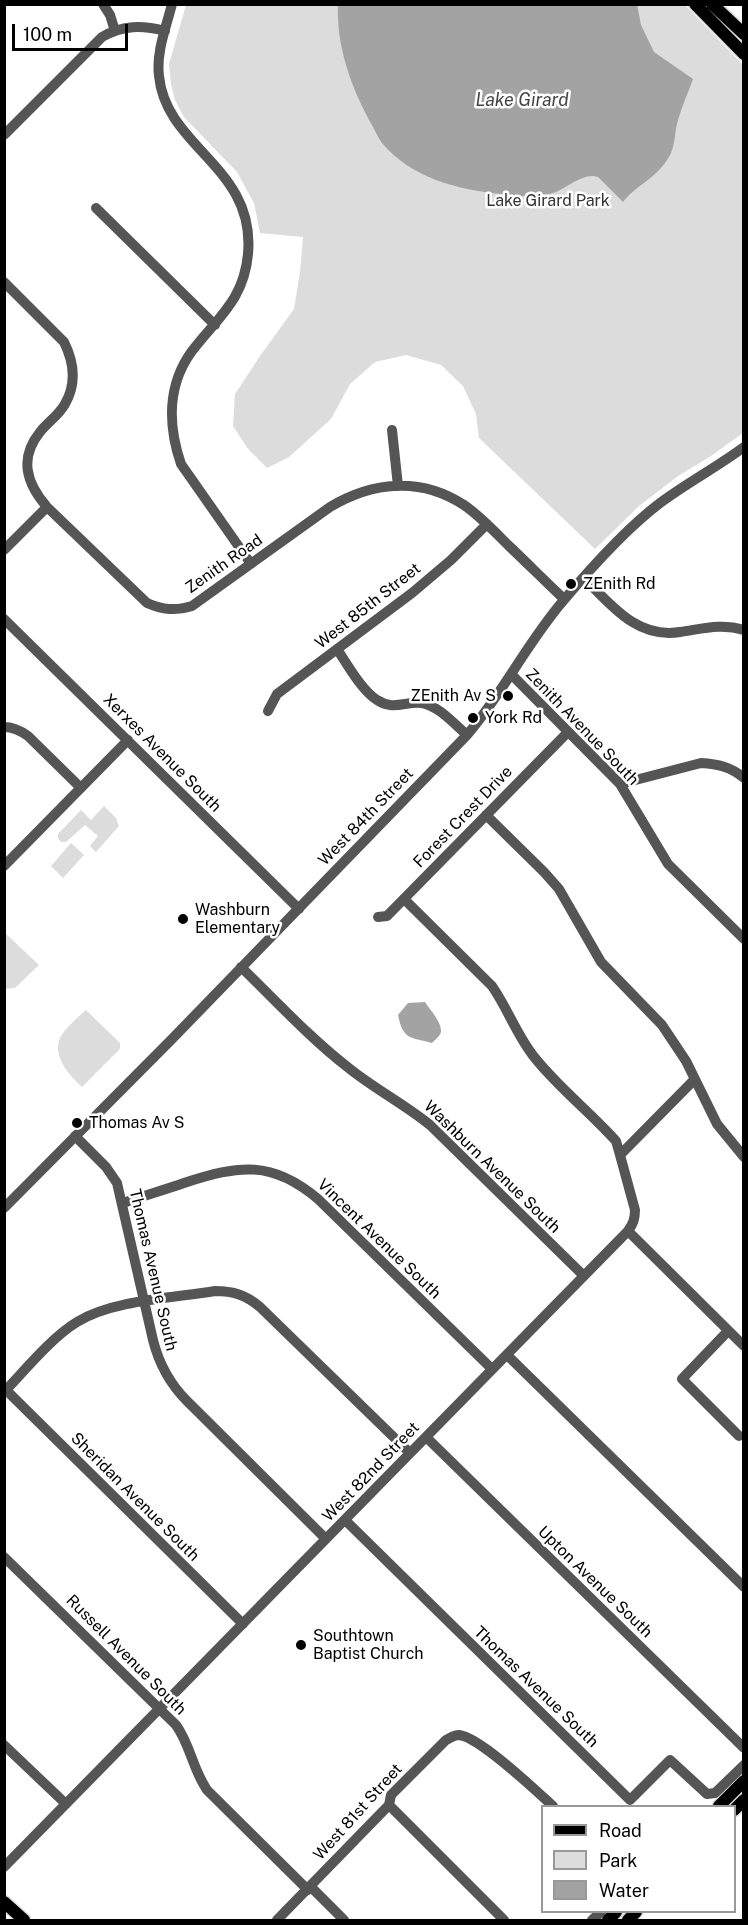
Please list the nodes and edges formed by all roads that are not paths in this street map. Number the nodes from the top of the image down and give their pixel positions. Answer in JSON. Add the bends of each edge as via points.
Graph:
{"nodes":[{"id":1,"x":103,"y":4,"type":"edge"},
{"id":2,"x":172,"y":4,"type":"edge"},
{"id":3,"x":695,"y":4,"type":"edge"},
{"id":4,"x":715,"y":4,"type":"edge"},
{"id":5,"x":115,"y":30,"type":"junction"},
{"id":6,"x":165,"y":32,"type":"junction"},
{"id":7,"x":744,"y":34,"type":"edge"},
{"id":8,"x":744,"y":54,"type":"edge"},
{"id":9,"x":4,"y":135,"type":"edge"},
{"id":10,"x":96,"y":208,"type":"dead end"},
{"id":11,"x":4,"y":282,"type":"edge"},
{"id":12,"x":215,"y":325,"type":"junction"},
{"id":13,"x":392,"y":430,"type":"dead end"},
{"id":14,"x":743,"y":448,"type":"edge"},
{"id":15,"x":398,"y":486,"type":"junction"},
{"id":16,"x":47,"y":507,"type":"junction"},
{"id":17,"x":487,"y":524,"type":"junction"},
{"id":18,"x":4,"y":550,"type":"edge"},
{"id":19,"x":251,"y":564,"type":"junction"},
{"id":20,"x":584,"y":578,"type":"junction"},
{"id":21,"x":564,"y":599,"type":"junction"},
{"id":22,"x":4,"y":619,"type":"edge"},
{"id":23,"x":744,"y":630,"type":"edge"},
{"id":24,"x":337,"y":649,"type":"junction"},
{"id":25,"x":511,"y":674,"type":"junction"},
{"id":26,"x":268,"y":711,"type":"dead end"},
{"id":27,"x":4,"y":727,"type":"edge"},
{"id":28,"x":568,"y":732,"type":"junction"},
{"id":29,"x":467,"y":735,"type":"junction"},
{"id":30,"x":128,"y":740,"type":"junction"},
{"id":31,"x":744,"y":778,"type":"edge"},
{"id":32,"x":620,"y":784,"type":"junction"},
{"id":33,"x":81,"y":788,"type":"junction"},
{"id":34,"x":486,"y":815,"type":"junction"},
{"id":35,"x":4,"y":866,"type":"edge"},
{"id":36,"x":404,"y":899,"type":"junction"},
{"id":37,"x":298,"y":909,"type":"junction"},
{"id":38,"x":378,"y":917,"type":"dead end"},
{"id":39,"x":744,"y":939,"type":"edge"},
{"id":40,"x":241,"y":967,"type":"junction"},
{"id":41,"x":695,"y":1079,"type":"junction"},
{"id":42,"x":75,"y":1136,"type":"junction"},
{"id":43,"x":620,"y":1155,"type":"junction"},
{"id":44,"x":744,"y":1157,"type":"edge"},
{"id":45,"x":123,"y":1203,"type":"junction"},
{"id":46,"x":4,"y":1208,"type":"edge"},
{"id":47,"x":628,"y":1231,"type":"junction"},
{"id":48,"x":584,"y":1276,"type":"junction"},
{"id":49,"x":144,"y":1302,"type":"junction"},
{"id":50,"x":728,"y":1331,"type":"junction"},
{"id":51,"x":744,"y":1346,"type":"edge"},
{"id":52,"x":507,"y":1355,"type":"junction"},
{"id":53,"x":492,"y":1369,"type":"junction"},
{"id":54,"x":5,"y":1391,"type":"edge"},
{"id":55,"x":739,"y":1436,"type":"dead end"},
{"id":56,"x":426,"y":1437,"type":"junction"},
{"id":57,"x":410,"y":1453,"type":"junction"},
{"id":58,"x":345,"y":1520,"type":"junction"},
{"id":59,"x":326,"y":1539,"type":"junction"},
{"id":60,"x":4,"y":1557,"type":"edge"},
{"id":61,"x":744,"y":1587,"type":"edge"},
{"id":62,"x":243,"y":1624,"type":"junction"},
{"id":63,"x":160,"y":1709,"type":"junction"},
{"id":64,"x":4,"y":1745,"type":"edge"},
{"id":65,"x":744,"y":1748,"type":"edge"},
{"id":66,"x":744,"y":1766,"type":"edge"},
{"id":67,"x":744,"y":1781,"type":"edge"},
{"id":68,"x":66,"y":1804,"type":"junction"},
{"id":69,"x":389,"y":1805,"type":"junction"},
{"id":70,"x":552,"y":1805,"type":"edge"},
{"id":71,"x":720,"y":1805,"type":"edge"},
{"id":72,"x":4,"y":1867,"type":"edge"},
{"id":73,"x":309,"y":1888,"type":"junction"},
{"id":74,"x":4,"y":1902,"type":"edge"},
{"id":75,"x":24,"y":1920,"type":"edge"},
{"id":76,"x":277,"y":1920,"type":"edge"},
{"id":77,"x":344,"y":1920,"type":"edge"},
{"id":78,"x":504,"y":1920,"type":"edge"}],
"edges":[{"from":1,"to":5,"type":"street"},
{"from":2,"to":6,"type":"street"},
{"from":3,"to":8,"type":"main road"},
{"from":4,"to":7,"type":"main road"},
{"from":5,"to":6,"type":"street","via":[[139,26]]},
{"from":5,"to":9,"type":"street","via":[[93,45]]},
{"from":6,"to":12,"type":"street","via":[[158,75],[167,107],[237,195],[248,233],[245,273],[238,292]]},
{"from":10,"to":12,"type":"street"},
{"from":11,"to":16,"type":"street","name":"Zenith Road","via":[[64,342],[73,366],[65,404],[28,453],[28,478]]},
{"from":12,"to":19,"type":"street","via":[[182,368],[175,387],[171,426],[181,464]]},
{"from":13,"to":15,"type":"street"},
{"from":14,"to":20,"type":"street","name":"West 84th Street","via":[[658,505]]},
{"from":15,"to":17,"type":"street","name":"Zenith Road","via":[[445,495]]},
{"from":15,"to":19,"type":"street","name":"Zenith Road","via":[[366,489],[347,497]]},
{"from":16,"to":18,"type":"street"},
{"from":16,"to":19,"type":"street","name":"Zenith Road","via":[[138,595],[157,607],[192,606]]},
{"from":17,"to":21,"type":"street","name":"Zenith Road"},
{"from":17,"to":24,"type":"street","name":"West 85th Street","via":[[412,593]]},
{"from":20,"to":21,"type":"street","name":"West 84th Street"},
{"from":20,"to":23,"type":"street","via":[[622,615],[644,629],[669,633],[718,626]]},
{"from":21,"to":25,"type":"street","name":"West 84th Street"},
{"from":22,"to":30,"type":"street","name":"Xerxes Avenue South"},
{"from":24,"to":26,"type":"street","name":"West 85th Street","via":[[277,694]]},
{"from":24,"to":29,"type":"street","via":[[383,709],[414,703],[431,706]]},
{"from":25,"to":28,"type":"street","name":"Zenith Avenue South"},
{"from":25,"to":29,"type":"street","name":"West 84th Street"},
{"from":27,"to":33,"type":"street","via":[[28,736]]},
{"from":28,"to":32,"type":"street","name":"Zenith Avenue South"},
{"from":28,"to":34,"type":"street","name":"Forest Crest Drive"},
{"from":29,"to":37,"type":"street","name":"West 84th Street"},
{"from":30,"to":33,"type":"street"},
{"from":30,"to":37,"type":"street","name":"Xerxes Avenue South"},
{"from":31,"to":32,"type":"street","via":[[725,766],[701,763]]},
{"from":32,"to":39,"type":"street","name":"Zenith Avenue South","via":[[668,864]]},
{"from":33,"to":35,"type":"street"},
{"from":34,"to":36,"type":"street","name":"Forest Crest Drive"},
{"from":34,"to":41,"type":"street","via":[[559,889],[601,962],[662,1024]]},
{"from":36,"to":38,"type":"street","name":"Forest Crest Drive","via":[[387,916]]},
{"from":36,"to":43,"type":"street","via":[[492,986],[535,1058],[616,1141]]},
{"from":37,"to":40,"type":"street","name":"West 84th Street"},
{"from":40,"to":42,"type":"street","name":"West 84th Street"},
{"from":40,"to":48,"type":"street","name":"Washburn Avenue South","via":[[333,1056],[430,1125]]},
{"from":41,"to":43,"type":"street"},
{"from":41,"to":44,"type":"street","via":[[717,1124]]},
{"from":42,"to":45,"type":"street","name":"Thomas Avenue South","via":[[113,1174]]},
{"from":42,"to":46,"type":"street","name":"West 84th Street"},
{"from":43,"to":47,"type":"street","via":[[635,1210]]},
{"from":45,"to":49,"type":"street","name":"Thomas Avenue South"},
{"from":45,"to":53,"type":"street","name":"Vincent Avenue South","via":[[232,1170],[251,1169],[287,1178],[318,1199]]},
{"from":47,"to":48,"type":"street","name":"West 82nd Street"},
{"from":47,"to":50,"type":"street"},
{"from":48,"to":52,"type":"street","name":"West 82nd Street"},
{"from":49,"to":54,"type":"street","via":[[108,1308],[75,1323]]},
{"from":49,"to":57,"type":"street","via":[[215,1291],[251,1299]]},
{"from":49,"to":59,"type":"street","name":"Thomas Avenue South","via":[[157,1357],[174,1388]]},
{"from":50,"to":51,"type":"street"},
{"from":50,"to":55,"type":"street","via":[[682,1379]]},
{"from":52,"to":53,"type":"street","name":"West 82nd Street"},
{"from":52,"to":61,"type":"street"},
{"from":53,"to":56,"type":"street","name":"West 82nd Street"},
{"from":54,"to":62,"type":"street","name":"Sheridan Avenue South"},
{"from":56,"to":57,"type":"street","name":"West 82nd Street"},
{"from":56,"to":65,"type":"street","name":"Upton Avenue South"},
{"from":57,"to":58,"type":"street","name":"West 82nd Street"},
{"from":58,"to":59,"type":"street","name":"West 82nd Street"},
{"from":58,"to":66,"type":"street","name":"Thomas Avenue South","via":[[630,1800],[670,1760],[707,1794],[715,1793]]},
{"from":59,"to":62,"type":"street","name":"West 82nd Street"},
{"from":60,"to":63,"type":"street","name":"Russell Avenue South"},
{"from":62,"to":63,"type":"street","name":"West 82nd Street"},
{"from":63,"to":68,"type":"street","name":"West 82nd Street"},
{"from":63,"to":73,"type":"street","name":"Russell Avenue South","via":[[185,1737],[198,1777],[207,1790]]},
{"from":64,"to":68,"type":"street"},
{"from":67,"to":71,"type":"main road"},
{"from":68,"to":72,"type":"street","name":"West 82nd Street"},
{"from":69,"to":70,"type":"street","name":"West 81st Street","via":[[392,1796],[446,1740],[457,1735],[467,1737],[501,1760]]},
{"from":69,"to":73,"type":"street","name":"West 81st Street"},
{"from":69,"to":78,"type":"street"},
{"from":73,"to":76,"type":"street","name":"West 81st Street"},
{"from":73,"to":77,"type":"street","name":"Russell Avenue South"},
{"from":74,"to":75,"type":"main road"}]}
